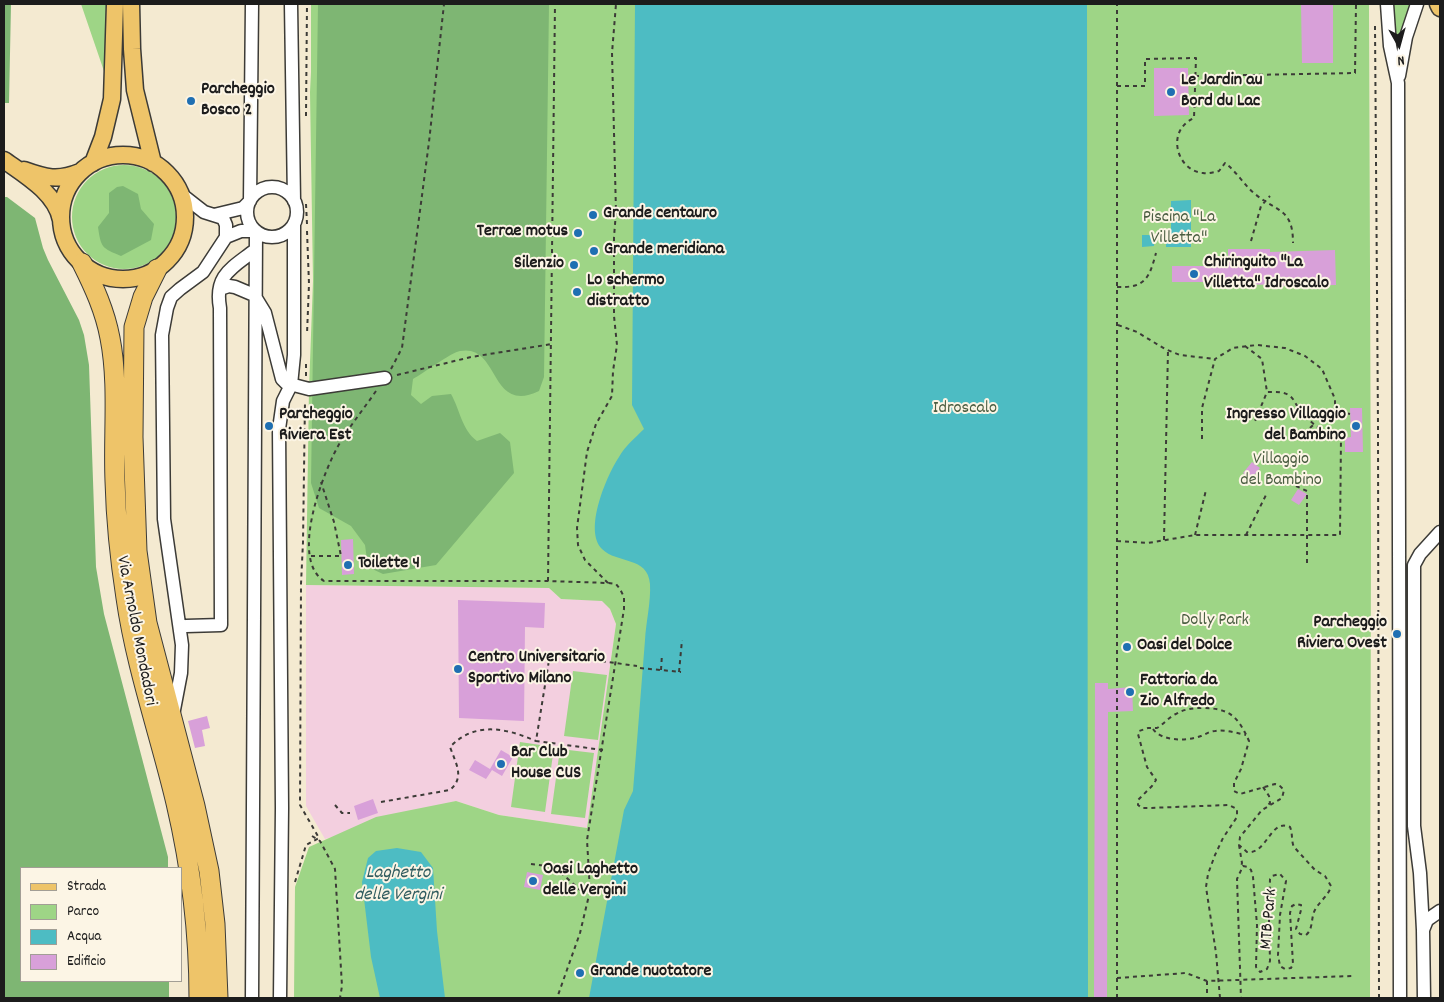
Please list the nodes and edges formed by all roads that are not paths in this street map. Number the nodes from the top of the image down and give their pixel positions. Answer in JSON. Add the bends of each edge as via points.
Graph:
{"nodes":[{"id":1,"x":115,"y":4,"type":"edge"},
{"id":2,"x":131,"y":4,"type":"edge"},
{"id":3,"x":252,"y":4,"type":"edge"},
{"id":4,"x":291,"y":4,"type":"edge"},
{"id":5,"x":1387,"y":4,"type":"edge"},
{"id":6,"x":1418,"y":4,"type":"edge"},
{"id":7,"x":1438,"y":4,"type":"edge"},
{"id":8,"x":1440,"y":8,"type":"edge"},
{"id":9,"x":1398,"y":84,"type":"junction"},
{"id":10,"x":153,"y":163,"type":"junction"},
{"id":11,"x":10,"y":168,"type":"edge"},
{"id":12,"x":87,"y":168,"type":"junction"},
{"id":13,"x":181,"y":194,"type":"junction"},
{"id":14,"x":250,"y":201,"type":"junction"},
{"id":15,"x":300,"y":201,"type":"junction"},
{"id":16,"x":214,"y":215,"type":"junction"},
{"id":17,"x":294,"y":224,"type":"junction"},
{"id":18,"x":62,"y":229,"type":"junction"},
{"id":19,"x":256,"y":231,"type":"junction"},
{"id":20,"x":226,"y":237,"type":"junction"},
{"id":21,"x":256,"y":250,"type":"junction"},
{"id":22,"x":82,"y":264,"type":"junction"},
{"id":23,"x":157,"y":269,"type":"junction"},
{"id":24,"x":220,"y":289,"type":"junction"},
{"id":25,"x":254,"y":295,"type":"junction"},
{"id":26,"x":385,"y":378,"type":"road end"},
{"id":27,"x":291,"y":385,"type":"junction"},
{"id":28,"x":1440,"y":532,"type":"edge"},
{"id":29,"x":186,"y":626,"type":"dead end"},
{"id":30,"x":172,"y":720,"type":"junction"},
{"id":31,"x":1400,"y":840,"type":"junction"},
{"id":32,"x":1418,"y":859,"type":"junction"},
{"id":33,"x":1440,"y":910,"type":"edge"},
{"id":34,"x":1423,"y":930,"type":"junction"},
{"id":35,"x":199,"y":998,"type":"edge"},
{"id":36,"x":218,"y":998,"type":"edge"},
{"id":37,"x":252,"y":998,"type":"edge"},
{"id":38,"x":280,"y":998,"type":"edge"},
{"id":39,"x":1400,"y":998,"type":"edge"},
{"id":40,"x":1424,"y":998,"type":"edge"}],
"edges":[{"from":1,"to":12,"type":"main road","via":[[112,99],[103,137]]},
{"from":2,"to":10,"type":"main road","via":[[135,90]]},
{"from":3,"to":14,"type":"street"},
{"from":4,"to":15,"type":"street"},
{"from":5,"to":9,"type":"street","via":[[1390,46]]},
{"from":6,"to":9,"type":"street","via":[[1406,37]]},
{"from":7,"to":8,"type":"main road"},
{"from":9,"to":31,"type":"street"},
{"from":10,"to":12,"type":"main road","via":[[126,155],[106,158]]},
{"from":10,"to":13,"type":"main road","via":[[170,176]]},
{"from":11,"to":12,"type":"main road","via":[[53,178],[70,177]]},
{"from":11,"to":18,"type":"main road","via":[[54,201]]},
{"from":12,"to":18,"type":"main road","via":[[71,183],[63,202]]},
{"from":13,"to":16,"type":"street","via":[[197,208]]},
{"from":13,"to":23,"type":"main road","via":[[185,215],[182,236],[173,255]]},
{"from":14,"to":15,"type":"street","via":[[256,193],[270,187],[284,190]]},
{"from":14,"to":16,"type":"street","via":[[243,208]]},
{"from":14,"to":19,"type":"street","via":[[248,219]]},
{"from":15,"to":17,"type":"street"},
{"from":16,"to":20,"type":"street","via":[[223,218]]},
{"from":17,"to":19,"type":"street","via":[[290,230],[277,236],[269,237]]},
{"from":17,"to":27,"type":"street"},
{"from":18,"to":22,"type":"main road","via":[[69,248]]},
{"from":19,"to":20,"type":"street","via":[[241,231]]},
{"from":19,"to":21,"type":"street"},
{"from":20,"to":30,"type":"street","via":[[203,272],[171,297],[162,334],[164,519],[182,645],[181,673]]},
{"from":21,"to":24,"type":"street","via":[[227,272]]},
{"from":21,"to":25,"type":"street"},
{"from":22,"to":23,"type":"main road","via":[[99,274],[118,279],[138,277]]},
{"from":22,"to":35,"type":"highway","name":"Via Arnoldo Mondadori","via":[[103,310],[111,344],[114,481],[121,565],[140,672],[182,830],[197,930]]},
{"from":23,"to":30,"type":"highway","name":"Via Arnoldo Mondadori","via":[[143,296],[134,327],[133,482],[137,551],[147,623]]},
{"from":24,"to":25,"type":"street","via":[[236,287]]},
{"from":24,"to":29,"type":"street","via":[[221,625]]},
{"from":25,"to":27,"type":"street","via":[[265,313],[282,378]]},
{"from":25,"to":37,"type":"street"},
{"from":26,"to":27,"type":"street","via":[[306,389]]},
{"from":27,"to":38,"type":"street","via":[[283,401],[279,429]]},
{"from":28,"to":32,"type":"street","via":[[1414,565],[1414,826]]},
{"from":30,"to":36,"type":"highway","name":"Via Arnoldo Mondadori","via":[[209,871]]},
{"from":31,"to":32,"type":"street"},
{"from":31,"to":39,"type":"street"},
{"from":32,"to":34,"type":"street"},
{"from":33,"to":34,"type":"street","via":[[1427,920]]},
{"from":34,"to":40,"type":"street"}]}
